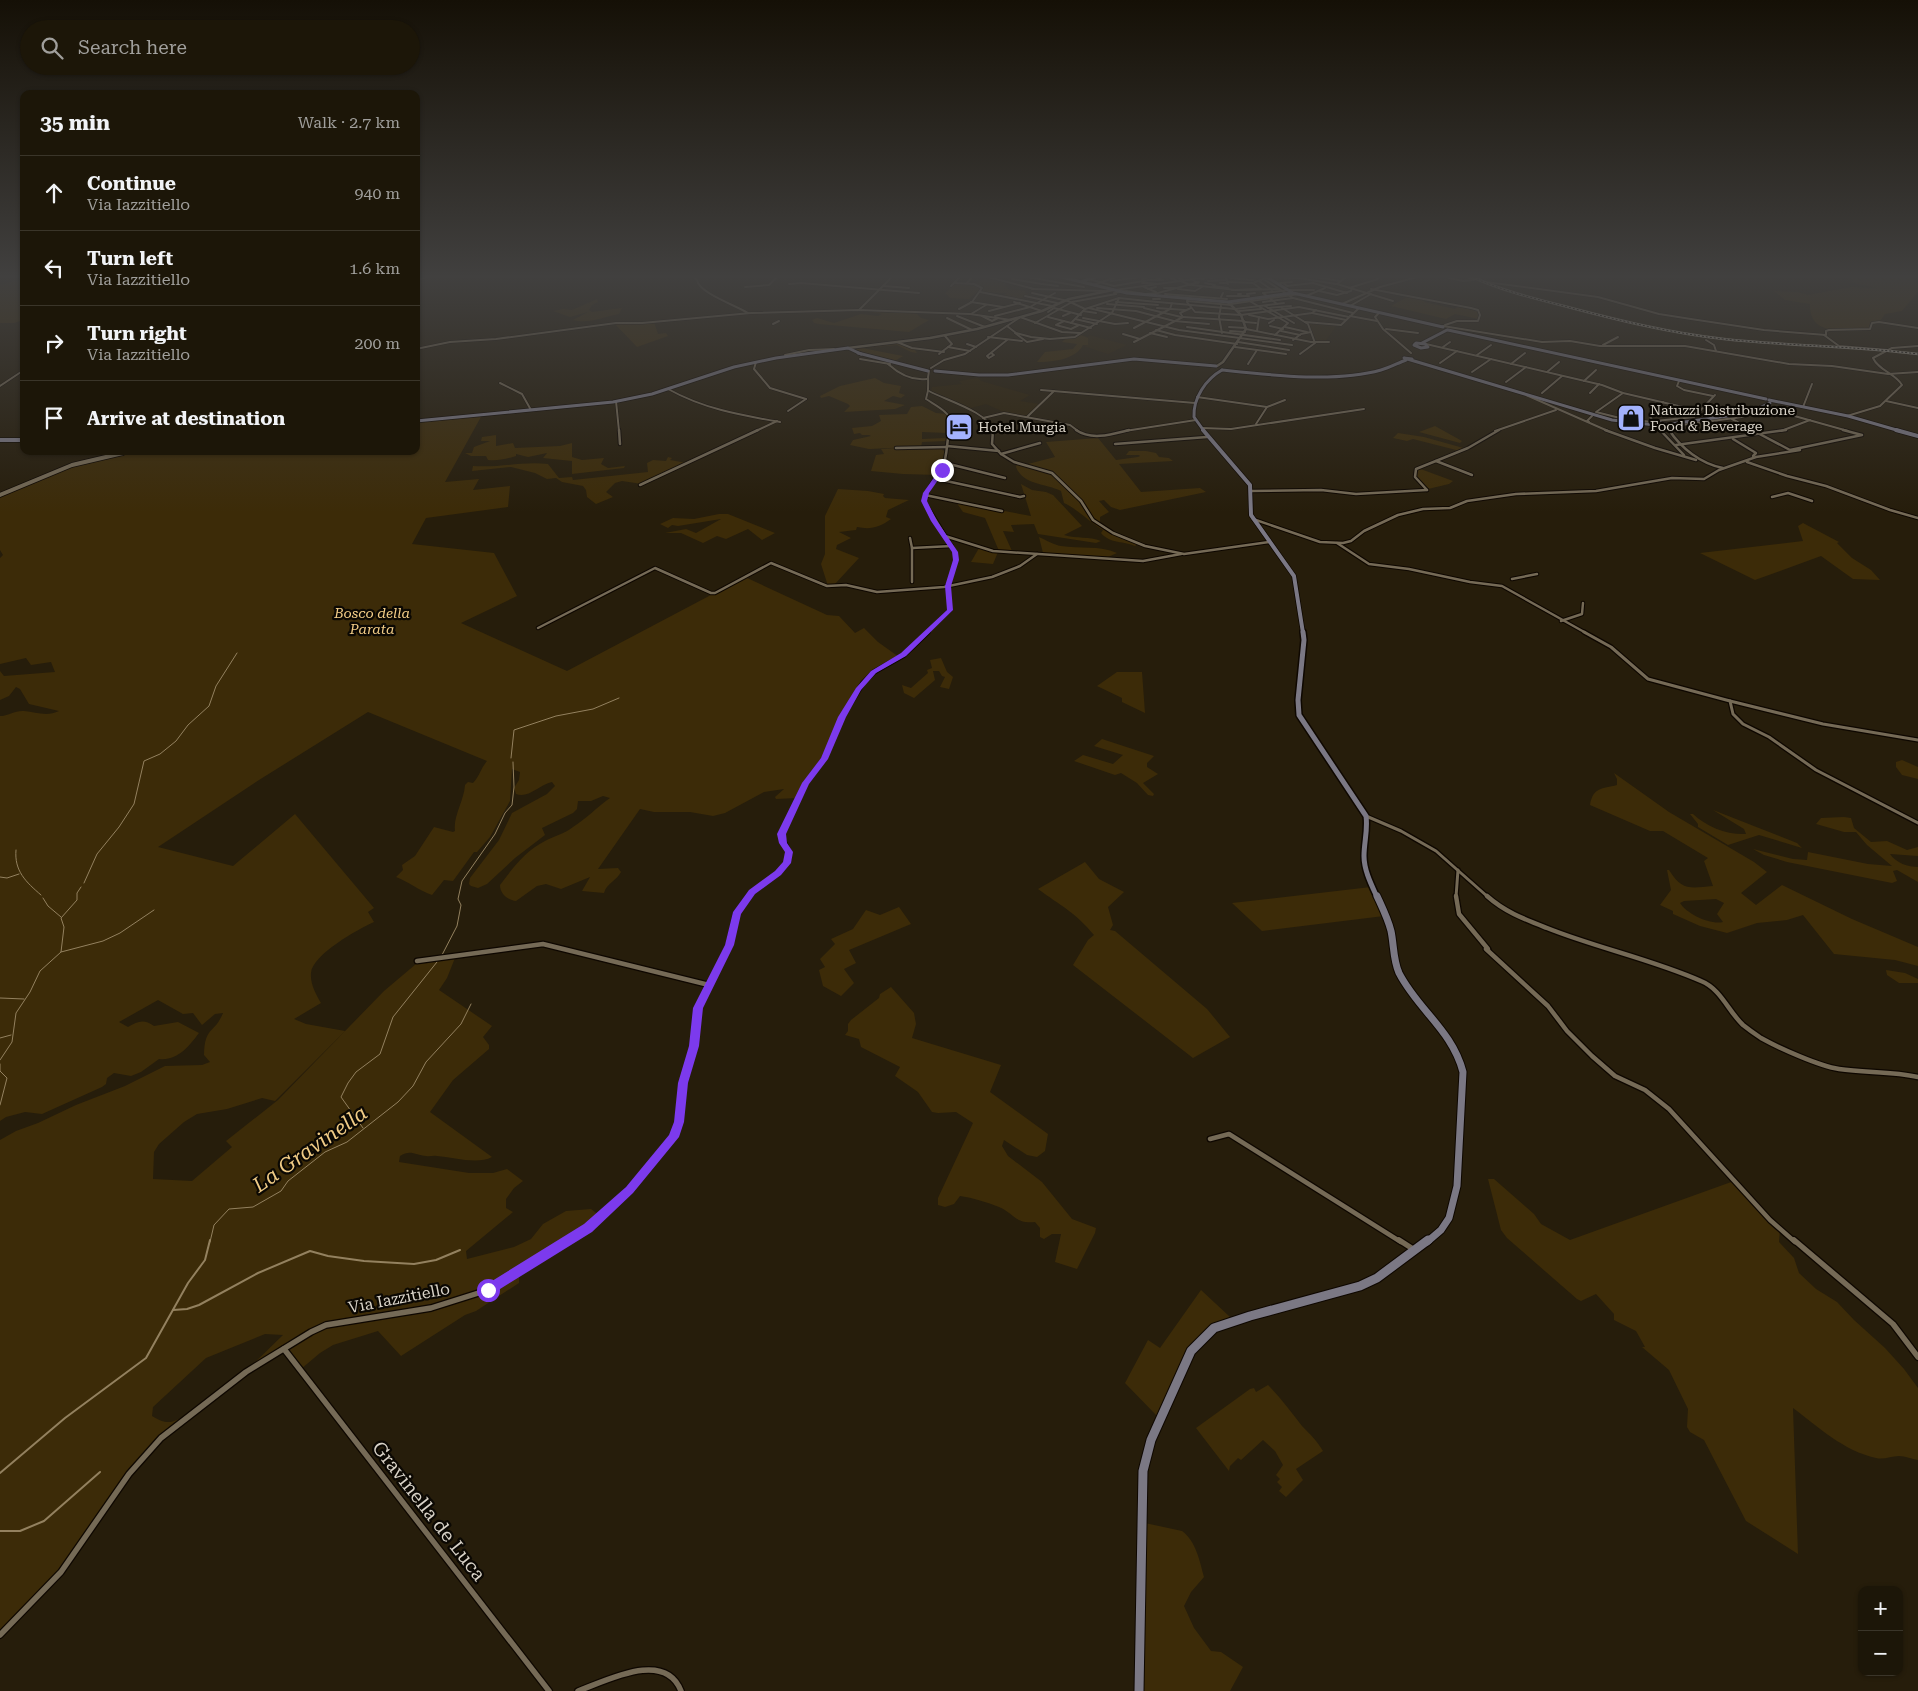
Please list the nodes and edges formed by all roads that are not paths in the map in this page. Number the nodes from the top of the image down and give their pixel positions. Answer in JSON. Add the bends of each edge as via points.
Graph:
{"nodes":[{"id":1,"x":803,"y":355,"type":"edge"},
{"id":2,"x":864,"y":355,"type":"edge"},
{"id":3,"x":964,"y":355,"type":"edge"},
{"id":4,"x":1228,"y":355,"type":"edge"},
{"id":5,"x":1254,"y":355,"type":"edge"},
{"id":6,"x":1410,"y":355,"type":"edge"},
{"id":7,"x":1451,"y":355,"type":"edge"},
{"id":8,"x":1477,"y":355,"type":"edge"},
{"id":9,"x":1523,"y":355,"type":"edge"},
{"id":10,"x":1562,"y":355,"type":"edge"},
{"id":11,"x":1741,"y":355,"type":"edge"},
{"id":12,"x":1879,"y":355,"type":"edge"},
{"id":13,"x":860,"y":359,"type":"dead end"},
{"id":14,"x":1408,"y":359,"type":"junction"},
{"id":15,"x":1491,"y":359,"type":"junction"},
{"id":16,"x":756,"y":362,"type":"junction"},
{"id":17,"x":1559,"y":362,"type":"dead end"},
{"id":18,"x":939,"y":363,"type":"junction"},
{"id":19,"x":1440,"y":363,"type":"dead end"},
{"id":20,"x":890,"y":364,"type":"junction"},
{"id":21,"x":1248,"y":364,"type":"dead end"},
{"id":22,"x":1511,"y":364,"type":"junction"},
{"id":23,"x":1526,"y":367,"type":"junction"},
{"id":24,"x":1219,"y":369,"type":"junction"},
{"id":25,"x":932,"y":370,"type":"junction"},
{"id":26,"x":1596,"y":370,"type":"dead end"},
{"id":27,"x":1472,"y":372,"type":"dead end"},
{"id":28,"x":1547,"y":372,"type":"junction"},
{"id":29,"x":1918,"y":372,"type":"edge"},
{"id":30,"x":20,"y":373,"type":"edge"},
{"id":31,"x":1891,"y":374,"type":"junction"},
{"id":32,"x":1562,"y":376,"type":"junction"},
{"id":33,"x":927,"y":378,"type":"junction"},
{"id":34,"x":1584,"y":381,"type":"junction"},
{"id":35,"x":1679,"y":381,"type":"junction"},
{"id":36,"x":1506,"y":382,"type":"dead end"},
{"id":37,"x":500,"y":383,"type":"dead end"},
{"id":38,"x":1599,"y":384,"type":"junction"},
{"id":39,"x":1697,"y":384,"type":"junction"},
{"id":40,"x":1812,"y":384,"type":"dead end"},
{"id":41,"x":0,"y":386,"type":"edge"},
{"id":42,"x":668,"y":389,"type":"junction"},
{"id":43,"x":929,"y":390,"type":"junction"},
{"id":44,"x":1041,"y":390,"type":"dead end"},
{"id":45,"x":1054,"y":391,"type":"junction"},
{"id":46,"x":1694,"y":391,"type":"junction"},
{"id":47,"x":1523,"y":393,"type":"junction"},
{"id":48,"x":1542,"y":393,"type":"dead end"},
{"id":49,"x":1590,"y":393,"type":"dead end"},
{"id":50,"x":1623,"y":393,"type":"junction"},
{"id":51,"x":1542,"y":399,"type":"junction"},
{"id":52,"x":1196,"y":400,"type":"junction"},
{"id":53,"x":1285,"y":400,"type":"dead end"},
{"id":54,"x":616,"y":401,"type":"junction"},
{"id":55,"x":1767,"y":401,"type":"junction"},
{"id":56,"x":1886,"y":401,"type":"junction"},
{"id":57,"x":1663,"y":402,"type":"junction"},
{"id":58,"x":1542,"y":404,"type":"junction"},
{"id":59,"x":1802,"y":406,"type":"junction"},
{"id":60,"x":1266,"y":407,"type":"junction"},
{"id":61,"x":1918,"y":408,"type":"edge"},
{"id":62,"x":1364,"y":409,"type":"dead end"},
{"id":63,"x":531,"y":410,"type":"junction"},
{"id":64,"x":788,"y":410,"type":"dead end"},
{"id":65,"x":1556,"y":410,"type":"junction"},
{"id":66,"x":1700,"y":411,"type":"junction"},
{"id":67,"x":1592,"y":416,"type":"dead end"},
{"id":68,"x":1847,"y":416,"type":"junction"},
{"id":69,"x":1027,"y":417,"type":"junction"},
{"id":70,"x":1732,"y":417,"type":"junction"},
{"id":71,"x":983,"y":418,"type":"junction"},
{"id":72,"x":1196,"y":420,"type":"junction"},
{"id":73,"x":1810,"y":420,"type":"junction"},
{"id":74,"x":420,"y":421,"type":"edge"},
{"id":75,"x":1656,"y":422,"type":"junction"},
{"id":76,"x":1256,"y":424,"type":"junction"},
{"id":77,"x":1634,"y":424,"type":"junction"},
{"id":78,"x":1645,"y":425,"type":"junction"},
{"id":79,"x":1202,"y":428,"type":"junction"},
{"id":80,"x":1662,"y":431,"type":"junction"},
{"id":81,"x":1763,"y":435,"type":"junction"},
{"id":82,"x":1918,"y":436,"type":"edge"},
{"id":83,"x":1207,"y":437,"type":"junction"},
{"id":84,"x":1733,"y":439,"type":"junction"},
{"id":85,"x":0,"y":440,"type":"edge"},
{"id":86,"x":20,"y":440,"type":"edge"},
{"id":87,"x":1040,"y":443,"type":"dead end"},
{"id":88,"x":620,"y":444,"type":"dead end"},
{"id":89,"x":1115,"y":444,"type":"dead end"},
{"id":90,"x":1676,"y":445,"type":"junction"},
{"id":91,"x":1683,"y":445,"type":"junction"},
{"id":92,"x":896,"y":448,"type":"dead end"},
{"id":93,"x":947,"y":448,"type":"junction"},
{"id":94,"x":1800,"y":450,"type":"dead end"},
{"id":95,"x":1682,"y":451,"type":"junction"},
{"id":96,"x":1000,"y":453,"type":"junction"},
{"id":97,"x":1756,"y":454,"type":"junction"},
{"id":98,"x":114,"y":455,"type":"edge"},
{"id":99,"x":1684,"y":455,"type":"junction"},
{"id":100,"x":1760,"y":456,"type":"junction"},
{"id":101,"x":1436,"y":461,"type":"junction"},
{"id":102,"x":1747,"y":462,"type":"junction"},
{"id":103,"x":945,"y":463,"type":"junction"},
{"id":104,"x":1719,"y":470,"type":"junction"},
{"id":105,"x":1472,"y":475,"type":"dead end"},
{"id":106,"x":1005,"y":478,"type":"dead end"},
{"id":107,"x":936,"y":479,"type":"junction"},
{"id":108,"x":640,"y":485,"type":"dead end"},
{"id":109,"x":1251,"y":491,"type":"junction"},
{"id":110,"x":925,"y":495,"type":"junction"},
{"id":111,"x":0,"y":496,"type":"edge"},
{"id":112,"x":1024,"y":496,"type":"dead end"},
{"id":113,"x":1772,"y":497,"type":"dead end"},
{"id":114,"x":1812,"y":501,"type":"dead end"},
{"id":115,"x":1002,"y":511,"type":"dead end"},
{"id":116,"x":1918,"y":518,"type":"edge"},
{"id":117,"x":1253,"y":519,"type":"junction"},
{"id":118,"x":945,"y":536,"type":"junction"},
{"id":119,"x":910,"y":538,"type":"dead end"},
{"id":120,"x":1268,"y":542,"type":"junction"},
{"id":121,"x":1337,"y":543,"type":"junction"},
{"id":122,"x":952,"y":546,"type":"junction"},
{"id":123,"x":912,"y":548,"type":"junction"},
{"id":124,"x":1037,"y":554,"type":"junction"},
{"id":125,"x":1184,"y":554,"type":"junction"},
{"id":126,"x":1537,"y":574,"type":"dead end"},
{"id":127,"x":1512,"y":579,"type":"dead end"},
{"id":128,"x":912,"y":582,"type":"dead end"},
{"id":129,"x":948,"y":586,"type":"junction"},
{"id":130,"x":1583,"y":603,"type":"dead end"},
{"id":131,"x":1561,"y":621,"type":"junction"},
{"id":132,"x":538,"y":628,"type":"dead end"},
{"id":133,"x":1730,"y":701,"type":"junction"},
{"id":134,"x":1918,"y":740,"type":"edge"},
{"id":135,"x":1366,"y":816,"type":"junction"},
{"id":136,"x":1918,"y":823,"type":"edge"},
{"id":137,"x":1458,"y":870,"type":"junction"},
{"id":138,"x":417,"y":961,"type":"dead end"},
{"id":139,"x":709,"y":985,"type":"junction"},
{"id":140,"x":1918,"y":1077,"type":"edge"},
{"id":141,"x":1210,"y":1140,"type":"dead end"},
{"id":142,"x":1415,"y":1251,"type":"junction"},
{"id":143,"x":284,"y":1349,"type":"junction"},
{"id":144,"x":1918,"y":1357,"type":"edge"},
{"id":145,"x":0,"y":1635,"type":"edge"},
{"id":146,"x":549,"y":1691,"type":"edge"},
{"id":147,"x":578,"y":1691,"type":"edge"},
{"id":148,"x":681,"y":1691,"type":"edge"},
{"id":149,"x":1139,"y":1691,"type":"edge"}],
"edges":[{"from":1,"to":16,"type":"main road"},
{"from":2,"to":20,"type":"main road"},
{"from":3,"to":18,"type":"street"},
{"from":4,"to":24,"type":"street"},
{"from":5,"to":21,"type":"street"},
{"from":6,"to":14,"type":"main road"},
{"from":7,"to":19,"type":"street"},
{"from":8,"to":15,"type":"street"},
{"from":9,"to":22,"type":"street"},
{"from":10,"to":35,"type":"main road"},
{"from":11,"to":31,"type":"street"},
{"from":12,"to":31,"type":"street","via":[[1873,360]]},
{"from":13,"to":20,"type":"street"},
{"from":14,"to":24,"type":"main road","via":[[1381,370],[1354,375],[1284,376]]},
{"from":14,"to":47,"type":"main road"},
{"from":15,"to":22,"type":"street"},
{"from":15,"to":27,"type":"street"},
{"from":16,"to":42,"type":"main road"},
{"from":16,"to":64,"type":"street","via":[[754,368],[770,388],[806,399]]},
{"from":17,"to":28,"type":"street"},
{"from":18,"to":25,"type":"street"},
{"from":18,"to":25,"type":"street"},
{"from":20,"to":25,"type":"main road"},
{"from":20,"to":33,"type":"street","via":[[904,375],[918,380]]},
{"from":22,"to":23,"type":"street"},
{"from":23,"to":28,"type":"street"},
{"from":23,"to":36,"type":"street"},
{"from":24,"to":25,"type":"main road","via":[[1131,360],[1008,375]]},
{"from":24,"to":52,"type":"main road"},
{"from":25,"to":33,"type":"street"},
{"from":26,"to":34,"type":"street"},
{"from":28,"to":32,"type":"street"},
{"from":29,"to":31,"type":"street"},
{"from":30,"to":41,"type":"street"},
{"from":31,"to":56,"type":"street","via":[[1902,384]]},
{"from":32,"to":34,"type":"street"},
{"from":32,"to":48,"type":"street"},
{"from":33,"to":43,"type":"street"},
{"from":34,"to":38,"type":"street"},
{"from":35,"to":39,"type":"main road"},
{"from":35,"to":46,"type":"street","via":[[1677,386]]},
{"from":37,"to":63,"type":"street","via":[[522,394]]},
{"from":38,"to":49,"type":"street"},
{"from":38,"to":50,"type":"street"},
{"from":39,"to":46,"type":"street"},
{"from":39,"to":55,"type":"main road"},
{"from":40,"to":59,"type":"street"},
{"from":42,"to":54,"type":"main road"},
{"from":42,"to":108,"type":"street","via":[[723,412],[779,422]]},
{"from":43,"to":71,"type":"street"},
{"from":43,"to":93,"type":"street","via":[[926,399],[951,418]]},
{"from":44,"to":45,"type":"street"},
{"from":45,"to":52,"type":"street"},
{"from":45,"to":69,"type":"street"},
{"from":46,"to":66,"type":"street","via":[[1714,396]]},
{"from":47,"to":51,"type":"main road"},
{"from":47,"to":58,"type":"street"},
{"from":50,"to":57,"type":"street"},
{"from":50,"to":75,"type":"street","via":[[1596,412]]},
{"from":51,"to":58,"type":"street","via":[[1536,400]]},
{"from":51,"to":77,"type":"main road"},
{"from":52,"to":60,"type":"street"},
{"from":52,"to":72,"type":"main road","via":[[1193,413]]},
{"from":53,"to":60,"type":"street"},
{"from":54,"to":63,"type":"main road"},
{"from":54,"to":88,"type":"street"},
{"from":55,"to":59,"type":"main road"},
{"from":55,"to":70,"type":"main road"},
{"from":55,"to":70,"type":"main road","via":[[1752,412]]},
{"from":56,"to":61,"type":"street"},
{"from":56,"to":68,"type":"street","via":[[1878,407]]},
{"from":57,"to":66,"type":"street"},
{"from":57,"to":75,"type":"street","via":[[1650,416]]},
{"from":58,"to":65,"type":"street"},
{"from":59,"to":68,"type":"main road"},
{"from":60,"to":76,"type":"street"},
{"from":62,"to":76,"type":"street"},
{"from":63,"to":74,"type":"main road"},
{"from":65,"to":99,"type":"street","via":[[1645,445]]},
{"from":65,"to":101,"type":"street","via":[[1492,432],[1468,448]]},
{"from":66,"to":75,"type":"street","via":[[1694,417]]},
{"from":67,"to":95,"type":"street","via":[[1587,421],[1658,447]]},
{"from":68,"to":82,"type":"main road"},
{"from":69,"to":71,"type":"street","via":[[1004,413]]},
{"from":69,"to":72,"type":"street","via":[[1070,425],[1081,433],[1101,436]]},
{"from":70,"to":73,"type":"street","via":[[1750,415],[1766,408]]},
{"from":70,"to":75,"type":"main road"},
{"from":70,"to":81,"type":"street"},
{"from":70,"to":91,"type":"street","via":[[1667,427]]},
{"from":71,"to":96,"type":"street","via":[[991,425],[994,433],[992,444]]},
{"from":72,"to":79,"type":"main road"},
{"from":73,"to":81,"type":"street"},
{"from":73,"to":81,"type":"street","via":[[1860,433],[1861,436],[1790,450]]},
{"from":75,"to":77,"type":"main road"},
{"from":75,"to":78,"type":"main road"},
{"from":75,"to":80,"type":"street"},
{"from":75,"to":80,"type":"street"},
{"from":76,"to":79,"type":"street","via":[[1228,429]]},
{"from":77,"to":78,"type":"main road"},
{"from":78,"to":80,"type":"street"},
{"from":79,"to":83,"type":"main road"},
{"from":80,"to":90,"type":"street"},
{"from":81,"to":84,"type":"street"},
{"from":83,"to":89,"type":"street"},
{"from":83,"to":109,"type":"main road","via":[[1248,483]]},
{"from":84,"to":91,"type":"street"},
{"from":84,"to":97,"type":"street"},
{"from":85,"to":86,"type":"main road"},
{"from":87,"to":96,"type":"street"},
{"from":90,"to":91,"type":"street"},
{"from":90,"to":95,"type":"street"},
{"from":91,"to":97,"type":"street","via":[[1696,458],[1718,468]]},
{"from":92,"to":93,"type":"street"},
{"from":93,"to":96,"type":"street"},
{"from":93,"to":103,"type":"street"},
{"from":94,"to":100,"type":"street"},
{"from":95,"to":99,"type":"street"},
{"from":96,"to":125,"type":"street","via":[[1017,463],[1054,474],[1081,501],[1093,520],[1113,533],[1150,548]]},
{"from":97,"to":100,"type":"street"},
{"from":98,"to":111,"type":"street","via":[[72,465]]},
{"from":99,"to":104,"type":"street"},
{"from":100,"to":102,"type":"street"},
{"from":101,"to":105,"type":"street"},
{"from":101,"to":109,"type":"street","via":[[1414,471],[1415,477],[1427,490],[1356,494],[1321,490]]},
{"from":102,"to":104,"type":"street"},
{"from":102,"to":116,"type":"street"},
{"from":103,"to":106,"type":"street"},
{"from":103,"to":107,"type":"street"},
{"from":104,"to":121,"type":"street","via":[[1704,478],[1672,478],[1596,491],[1516,494],[1467,501],[1450,508],[1423,509],[1398,515],[1351,540]]},
{"from":107,"to":110,"type":"street"},
{"from":107,"to":112,"type":"street"},
{"from":109,"to":117,"type":"main road"},
{"from":110,"to":115,"type":"street"},
{"from":110,"to":118,"type":"street","via":[[925,504]]},
{"from":113,"to":114,"type":"street","via":[[1788,493]]},
{"from":117,"to":120,"type":"main road"},
{"from":117,"to":121,"type":"street","via":[[1320,542]]},
{"from":118,"to":122,"type":"street"},
{"from":118,"to":124,"type":"street","via":[[989,551]]},
{"from":119,"to":123,"type":"street"},
{"from":120,"to":125,"type":"street"},
{"from":120,"to":135,"type":"main road","via":[[1291,570],[1295,584],[1304,640],[1299,715]]},
{"from":121,"to":131,"type":"street","via":[[1369,564],[1502,586]]},
{"from":122,"to":123,"type":"street"},
{"from":122,"to":129,"type":"street","name":"Via Iazzitiello","via":[[956,560]]},
{"from":123,"to":128,"type":"street"},
{"from":124,"to":125,"type":"street","via":[[1143,561]]},
{"from":124,"to":129,"type":"street","via":[[999,575]]},
{"from":126,"to":127,"type":"street"},
{"from":129,"to":132,"type":"street","via":[[874,592],[846,585],[826,586],[771,563],[712,593],[655,568]]},
{"from":129,"to":139,"type":"street","name":"Via Iazzitiello","via":[[951,608],[948,613],[904,655],[868,676],[853,698],[824,759],[810,775],[782,834],[789,852],[787,863],[741,904],[729,945]]},
{"from":130,"to":131,"type":"street","via":[[1582,614]]},
{"from":131,"to":133,"type":"street","via":[[1618,651],[1648,679]]},
{"from":133,"to":134,"type":"street","via":[[1823,724]]},
{"from":133,"to":136,"type":"street","via":[[1732,714],[1743,724],[1769,737],[1816,770]]},
{"from":135,"to":137,"type":"street","via":[[1422,842]]},
{"from":135,"to":142,"type":"main road","via":[[1364,863],[1390,926],[1398,969],[1458,1054],[1463,1072],[1454,1202],[1443,1227]]},
{"from":137,"to":140,"type":"street","via":[[1501,908],[1514,915],[1584,943],[1653,962],[1704,982],[1720,995],[1746,1028],[1810,1060],[1846,1071],[1897,1072]]},
{"from":137,"to":144,"type":"street","via":[[1458,914],[1489,950],[1548,1006],[1592,1056],[1615,1076],[1645,1090],[1669,1109],[1770,1220],[1893,1324]]},
{"from":138,"to":139,"type":"street","via":[[543,944]]},
{"from":139,"to":143,"type":"street","name":"Via Iazzitiello","via":[[698,1008],[694,1046],[683,1083],[677,1129],[629,1190],[601,1218],[488,1290],[431,1308],[326,1325]]},
{"from":141,"to":142,"type":"street","via":[[1229,1134]]},
{"from":142,"to":149,"type":"main road","via":[[1366,1284],[1214,1328],[1196,1343],[1151,1440],[1143,1471]]},
{"from":143,"to":145,"type":"street","name":"Via Iazzitiello","via":[[228,1386],[148,1452],[61,1572]]},
{"from":143,"to":146,"type":"street","name":"Gravinella de Luca"},
{"from":147,"to":148,"type":"street","via":[[631,1671],[653,1670],[670,1675],[680,1684]]}]}
